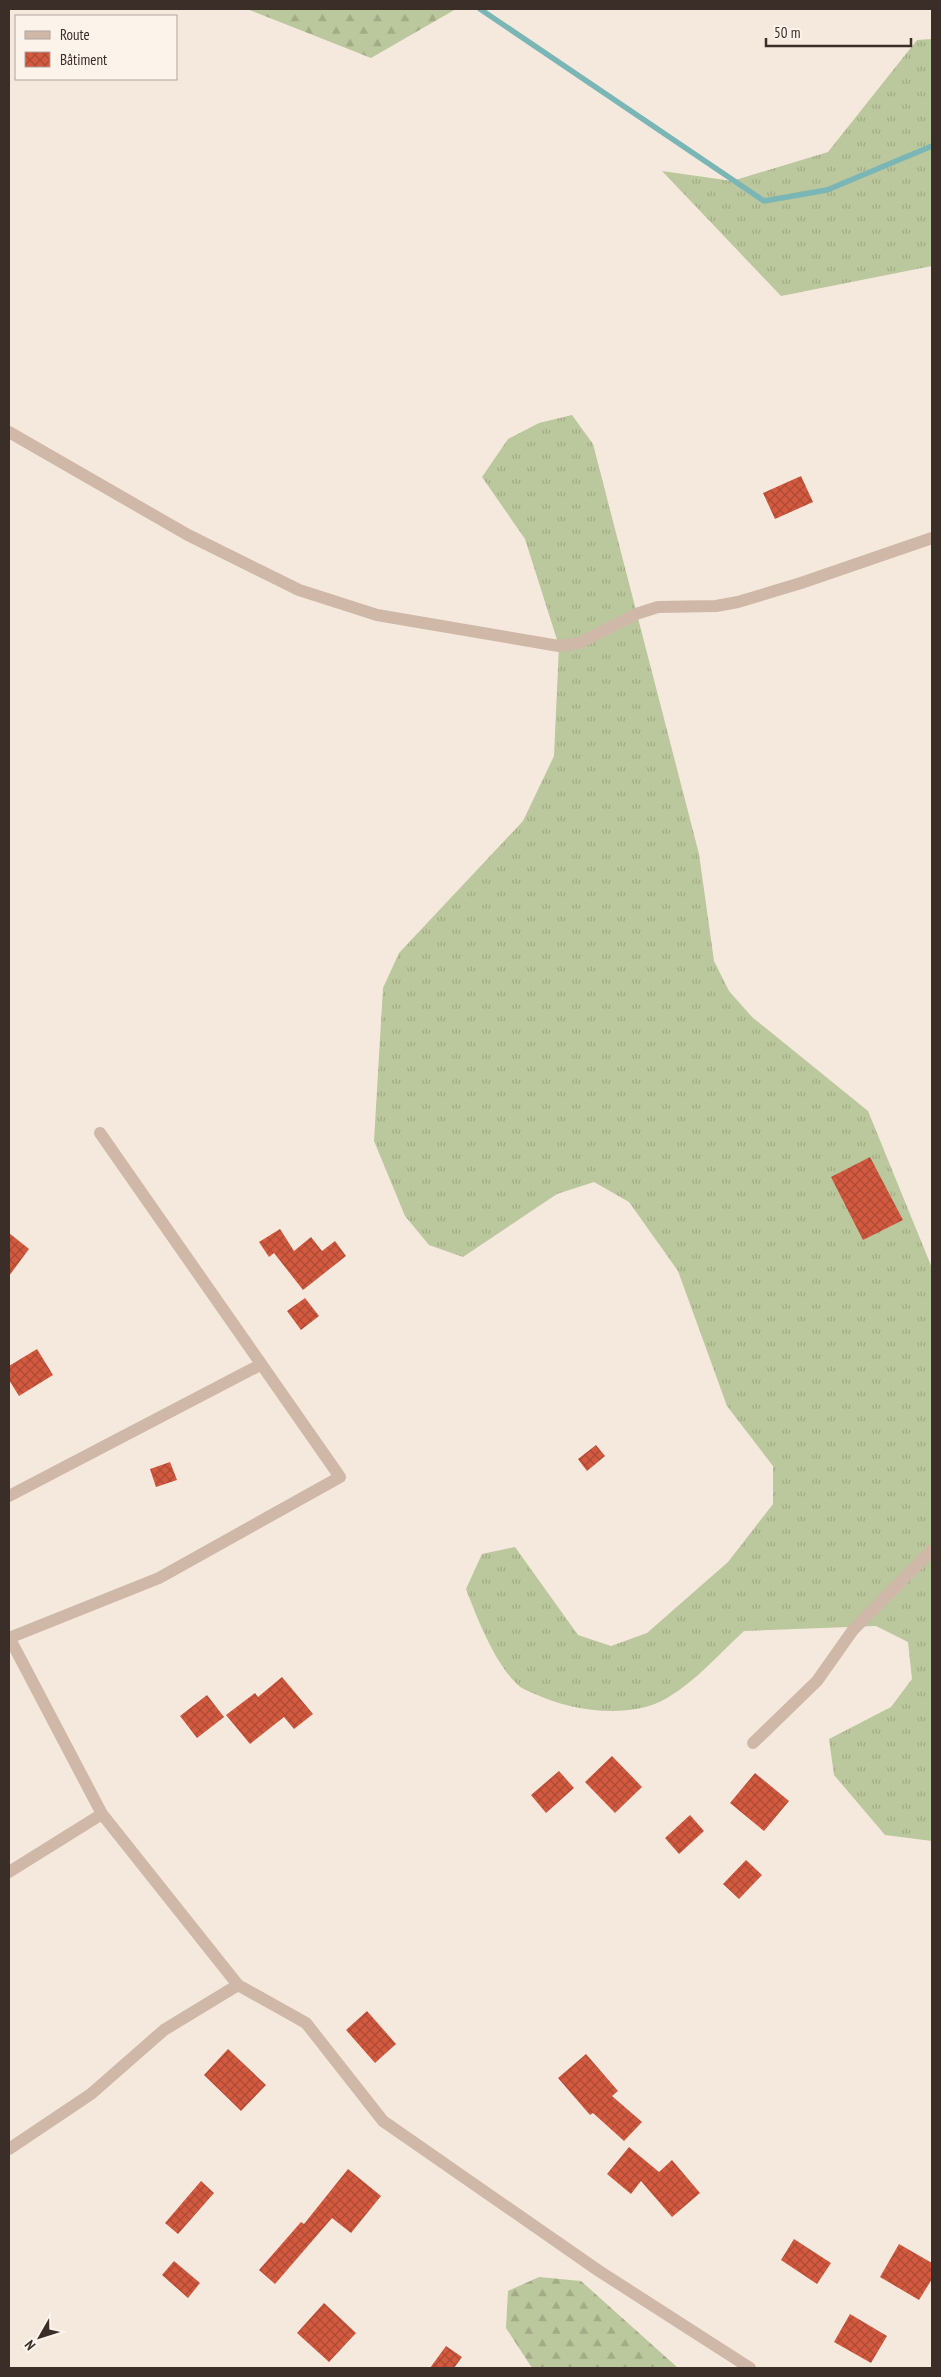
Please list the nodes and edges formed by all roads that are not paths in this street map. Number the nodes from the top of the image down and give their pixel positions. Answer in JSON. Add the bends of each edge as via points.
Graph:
{"nodes":[{"id":1,"x":9,"y":432,"type":"edge"},
{"id":2,"x":932,"y":538,"type":"edge"},
{"id":3,"x":100,"y":1133,"type":"dead end"},
{"id":4,"x":260,"y":1366,"type":"junction"},
{"id":5,"x":9,"y":1496,"type":"edge"},
{"id":6,"x":932,"y":1550,"type":"edge"},
{"id":7,"x":9,"y":1638,"type":"edge"},
{"id":8,"x":753,"y":1743,"type":"dead end"},
{"id":9,"x":102,"y":1814,"type":"junction"},
{"id":10,"x":9,"y":1872,"type":"edge"},
{"id":11,"x":238,"y":1986,"type":"junction"},
{"id":12,"x":9,"y":2149,"type":"edge"},
{"id":13,"x":750,"y":2368,"type":"edge"}],
"edges":[{"from":1,"to":2,"type":"street","via":[[188,535],[299,590],[377,615],[559,646],[579,642],[636,614],[658,607],[716,606],[738,602]]},
{"from":3,"to":4,"type":"street"},
{"from":4,"to":5,"type":"street"},
{"from":4,"to":7,"type":"street","via":[[340,1477],[160,1578]]},
{"from":6,"to":8,"type":"street","via":[[853,1630],[817,1681]]},
{"from":7,"to":9,"type":"street"},
{"from":9,"to":10,"type":"street"},
{"from":9,"to":11,"type":"street"},
{"from":11,"to":12,"type":"street","via":[[164,2030],[91,2094]]},
{"from":11,"to":13,"type":"street","via":[[306,2024],[383,2121],[599,2271]]}]}
